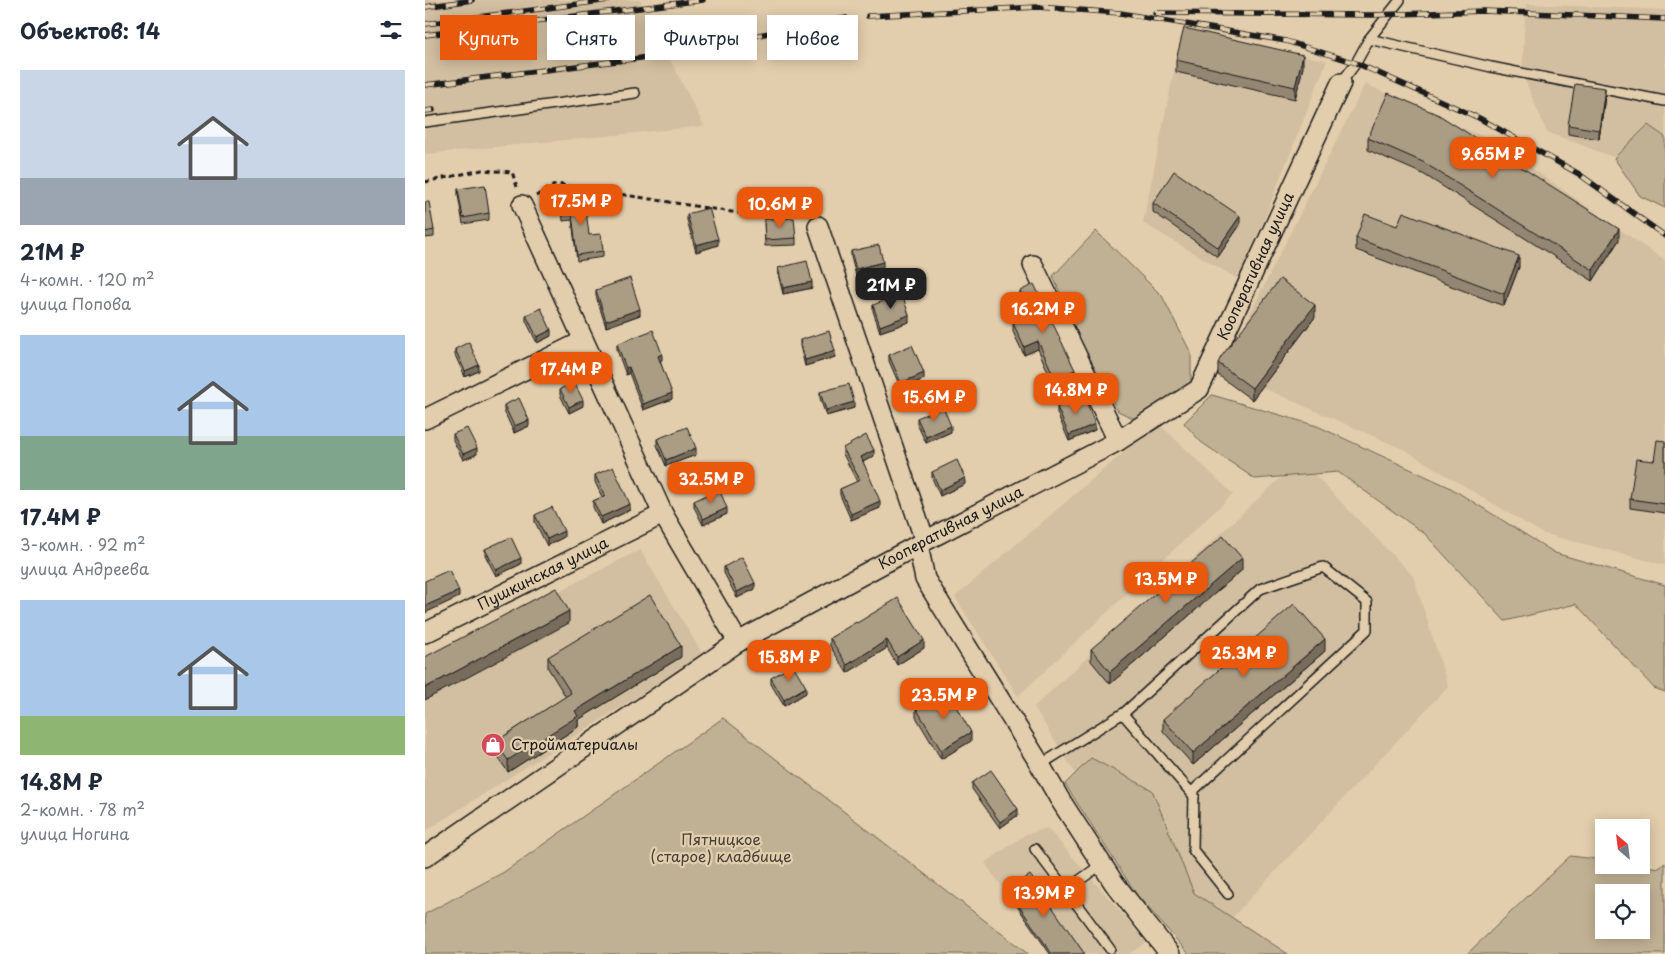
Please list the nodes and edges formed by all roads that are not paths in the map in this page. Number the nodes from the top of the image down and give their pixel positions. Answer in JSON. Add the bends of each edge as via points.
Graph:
{"nodes":[{"id":1,"x":1400,"y":0,"type":"edge"},
{"id":2,"x":1369,"y":39,"type":"junction"},
{"id":3,"x":1341,"y":83,"type":"joint"},
{"id":4,"x":635,"y":93,"type":"dead end"},
{"id":5,"x":1665,"y":101,"type":"edge"},
{"id":6,"x":425,"y":122,"type":"edge"},
{"id":7,"x":522,"y":205,"type":"road end"},
{"id":8,"x":818,"y":226,"type":"dead end"},
{"id":9,"x":1033,"y":265,"type":"dead end"},
{"id":10,"x":583,"y":341,"type":"junction"},
{"id":11,"x":425,"y":419,"type":"edge"},
{"id":12,"x":1118,"y":441,"type":"junction"},
{"id":13,"x":663,"y":514,"type":"junction"},
{"id":14,"x":922,"y":543,"type":"junction"},
{"id":15,"x":425,"y":633,"type":"edge"},
{"id":16,"x":738,"y":642,"type":"junction"},
{"id":17,"x":1123,"y":714,"type":"junction"},
{"id":18,"x":1040,"y":764,"type":"junction"},
{"id":19,"x":1193,"y":796,"type":"junction"},
{"id":20,"x":1035,"y":849,"type":"dead end"},
{"id":21,"x":425,"y":857,"type":"edge"},
{"id":22,"x":1102,"y":864,"type":"junction"},
{"id":23,"x":1067,"y":890,"type":"junction"},
{"id":24,"x":1228,"y":894,"type":"dead end"},
{"id":25,"x":1110,"y":949,"type":"dead end"},
{"id":26,"x":1170,"y":954,"type":"edge"}],
"edges":[{"from":1,"to":2,"type":"lane"},
{"from":2,"to":3,"type":"lane"},
{"from":2,"to":5,"type":"lane"},
{"from":3,"to":12,"type":"street","name":"Кооперативная улица","via":[[1199,389]]},
{"from":4,"to":6,"type":"lane"},
{"from":7,"to":10,"type":"street"},
{"from":8,"to":14,"type":"street"},
{"from":9,"to":12,"type":"street"},
{"from":10,"to":11,"type":"street"},
{"from":10,"to":13,"type":"street"},
{"from":12,"to":14,"type":"street","name":"Кооперативная улица"},
{"from":13,"to":15,"type":"street","name":"Пушкинская улица"},
{"from":13,"to":16,"type":"street"},
{"from":14,"to":16,"type":"street","name":"Кооперативная улица"},
{"from":14,"to":18,"type":"street","via":[[925,579]]},
{"from":16,"to":21,"type":"street","name":"Кооперативная улица"},
{"from":17,"to":18,"type":"lane"},
{"from":17,"to":19,"type":"lane"},
{"from":17,"to":19,"type":"lane","via":[[1260,589],[1323,567],[1367,602],[1367,630],[1194,790]]},
{"from":18,"to":22,"type":"street"},
{"from":19,"to":24,"type":"lane","via":[[1193,850]]},
{"from":20,"to":23,"type":"lane"},
{"from":22,"to":23,"type":"lane"},
{"from":22,"to":26,"type":"street"},
{"from":23,"to":25,"type":"lane"}]}
